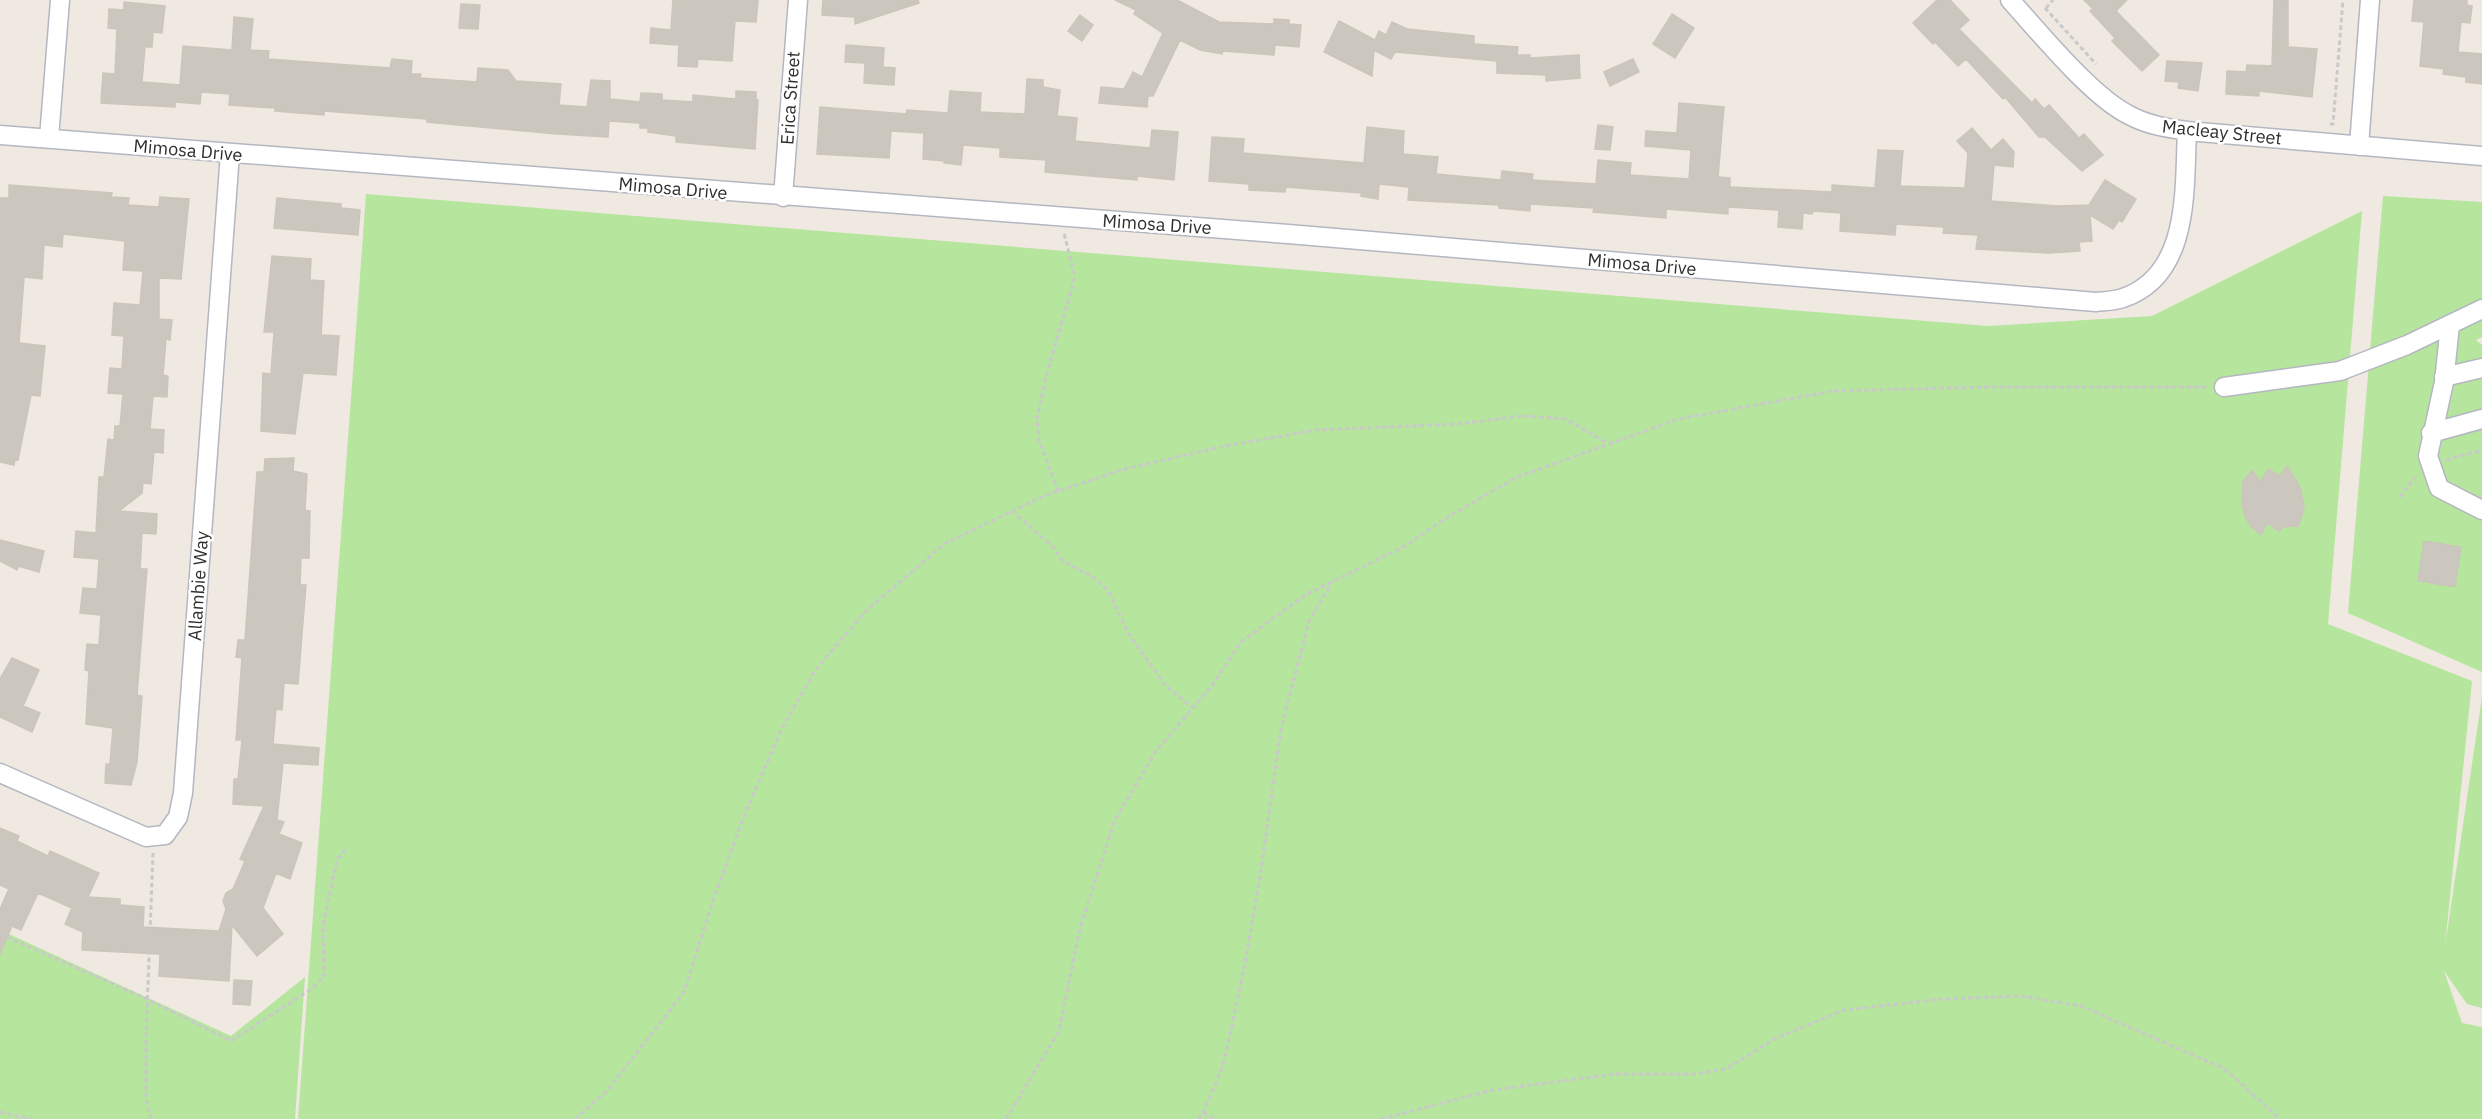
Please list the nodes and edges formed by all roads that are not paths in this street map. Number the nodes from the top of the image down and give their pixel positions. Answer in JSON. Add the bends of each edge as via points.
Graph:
{"nodes":[{"id":1,"x":60,"y":0,"type":"edge"},
{"id":2,"x":798,"y":0,"type":"edge"},
{"id":3,"x":2370,"y":0,"type":"edge"},
{"id":4,"x":2016,"y":2,"type":"edge"},
{"id":5,"x":2187,"y":131,"type":"junction"},
{"id":6,"x":0,"y":135,"type":"edge"},
{"id":7,"x":49,"y":138,"type":"junction"},
{"id":8,"x":2359,"y":146,"type":"junction"},
{"id":9,"x":230,"y":153,"type":"junction"},
{"id":10,"x":2482,"y":156,"type":"edge"},
{"id":11,"x":783,"y":197,"type":"junction"},
{"id":12,"x":2482,"y":309,"type":"edge"},
{"id":13,"x":2450,"y":325,"type":"junction"},
{"id":14,"x":2482,"y":368,"type":"edge"},
{"id":15,"x":2444,"y":377,"type":"junction"},
{"id":16,"x":2224,"y":387,"type":"road end"},
{"id":17,"x":2482,"y":419,"type":"edge"},
{"id":18,"x":2432,"y":433,"type":"junction"},
{"id":19,"x":2482,"y":510,"type":"edge"},
{"id":20,"x":0,"y":773,"type":"edge"}],
"edges":[{"from":1,"to":7,"type":"street"},
{"from":2,"to":11,"type":"street","name":"Erica Street"},
{"from":3,"to":8,"type":"street"},
{"from":4,"to":5,"type":"street","name":"Macleay Street","via":[[2103,99],[2129,116]]},
{"from":5,"to":8,"type":"street","name":"Macleay Street"},
{"from":5,"to":11,"type":"street","name":"Mimosa Drive","via":[[2180,230],[2172,252],[2145,286],[2123,298],[2096,302]]},
{"from":6,"to":7,"type":"street","name":"Mimosa Drive"},
{"from":7,"to":9,"type":"street","name":"Mimosa Drive"},
{"from":8,"to":10,"type":"street","name":"Macleay Street"},
{"from":9,"to":11,"type":"street","name":"Mimosa Drive"},
{"from":9,"to":20,"type":"street","name":"Allambie Way","via":[[183,793],[178,817],[165,835],[146,837]]},
{"from":12,"to":13,"type":"street"},
{"from":13,"to":15,"type":"street"},
{"from":13,"to":16,"type":"street","via":[[2340,370]]},
{"from":14,"to":15,"type":"street"},
{"from":15,"to":18,"type":"street"},
{"from":17,"to":18,"type":"street"},
{"from":18,"to":19,"type":"street","via":[[2428,456],[2439,488]]}]}
